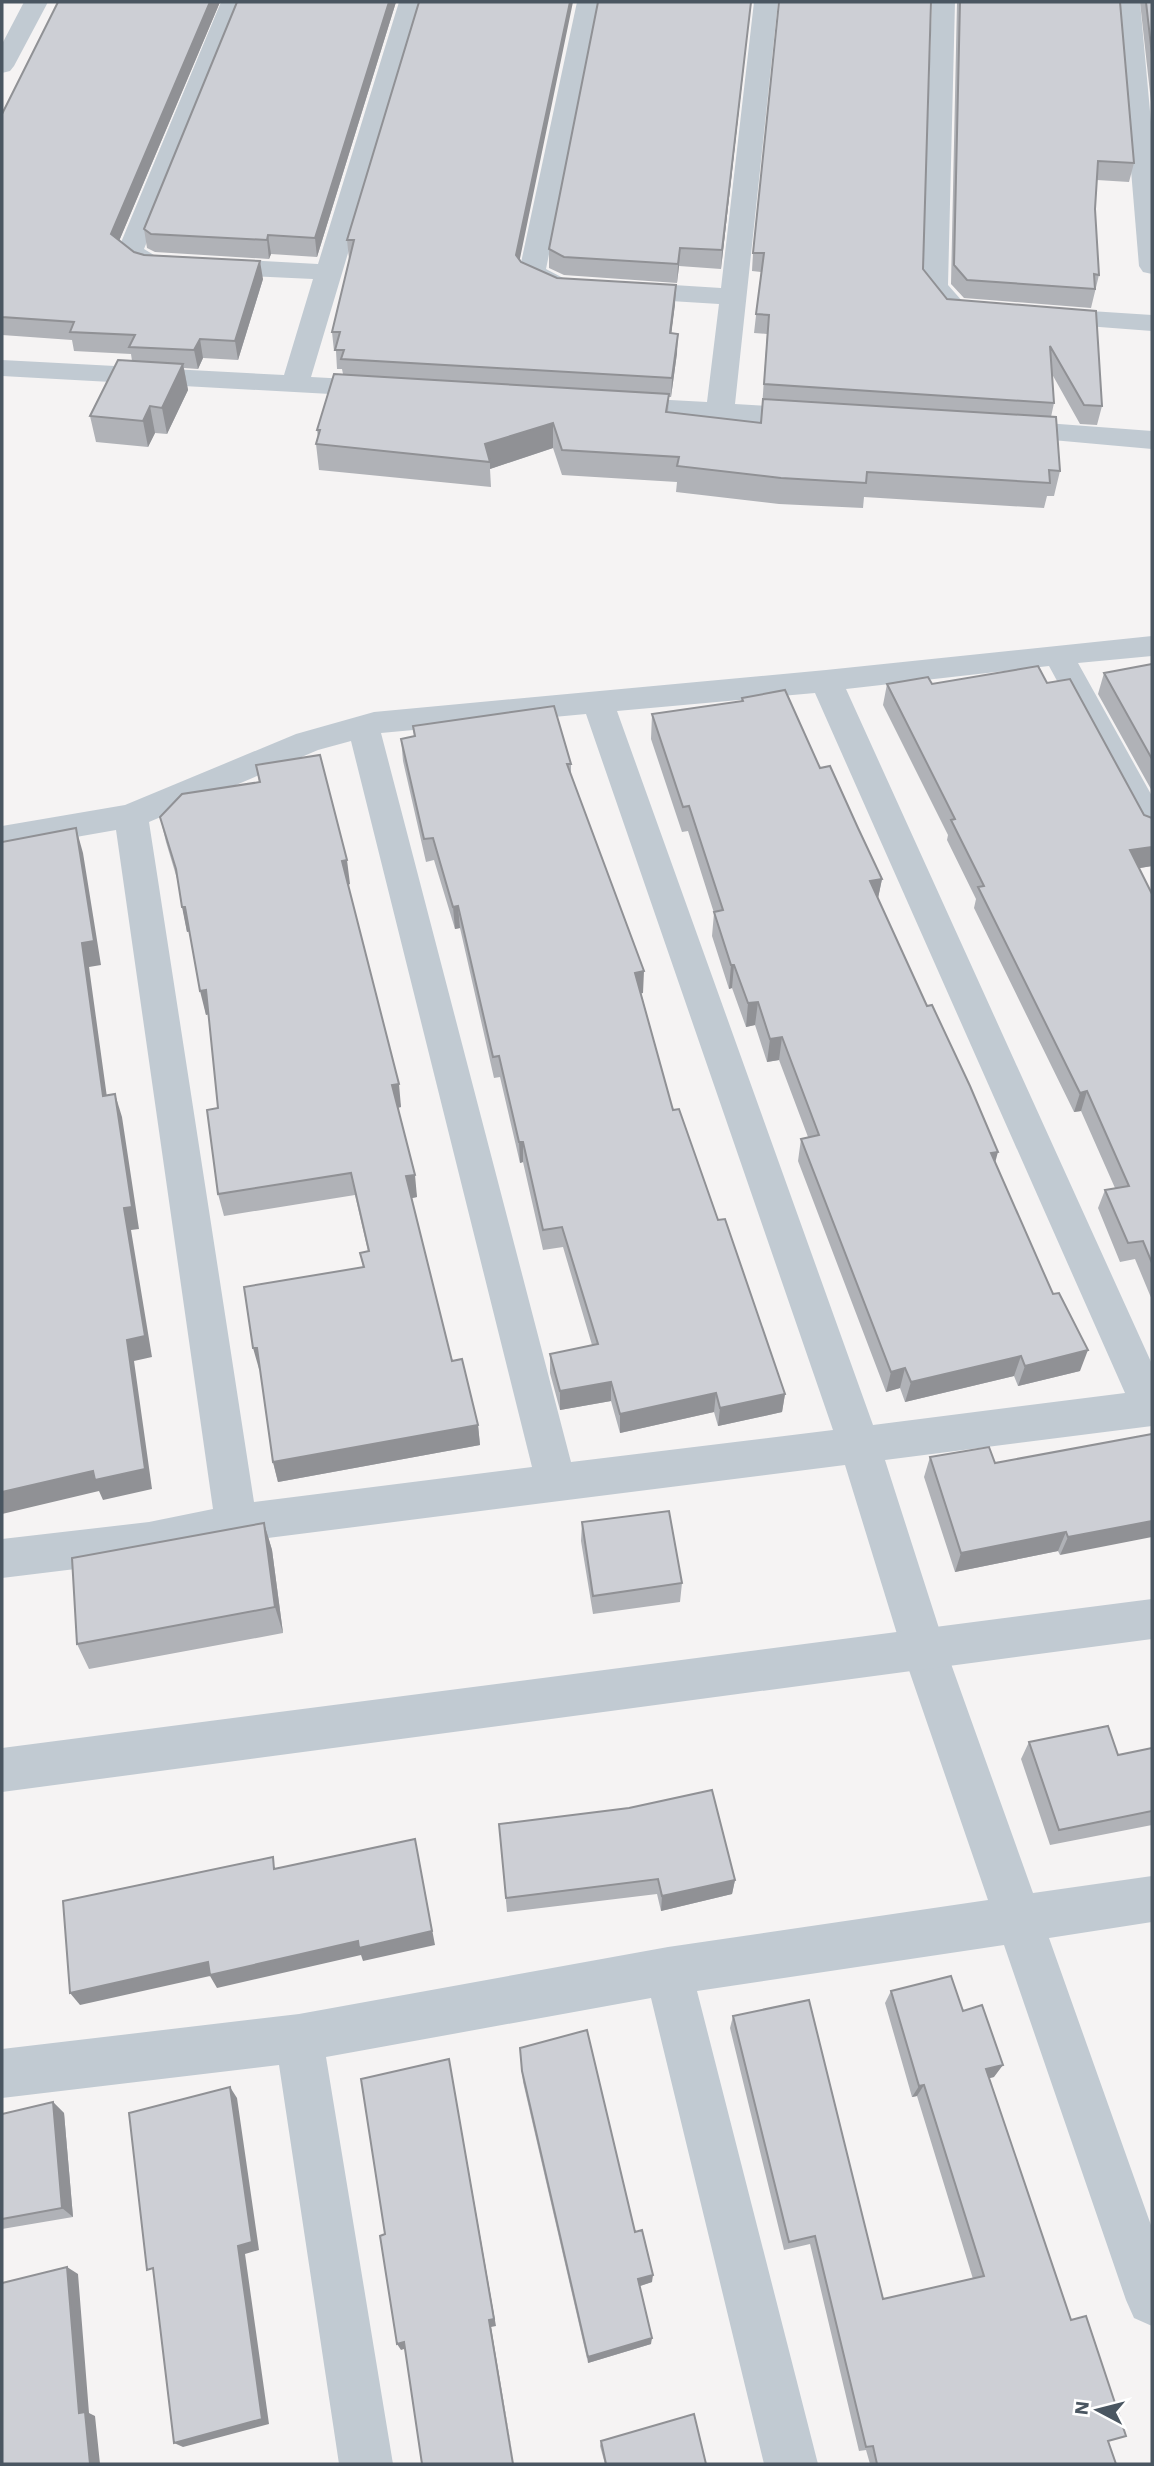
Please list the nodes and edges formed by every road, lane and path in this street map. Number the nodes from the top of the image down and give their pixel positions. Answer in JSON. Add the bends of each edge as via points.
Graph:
{"nodes":[{"id":1,"x":36,"y":2,"type":"edge"},
{"id":2,"x":232,"y":2,"type":"edge"},
{"id":3,"x":411,"y":2,"type":"edge"},
{"id":4,"x":588,"y":2,"type":"edge"},
{"id":5,"x":766,"y":2,"type":"edge"},
{"id":6,"x":943,"y":2,"type":"edge"},
{"id":7,"x":1128,"y":2,"type":"edge"},
{"id":8,"x":2,"y":66,"type":"edge"},
{"id":9,"x":1152,"y":266,"type":"edge"},
{"id":10,"x":328,"y":272,"type":"junction"},
{"id":11,"x":733,"y":297,"type":"junction"},
{"id":12,"x":994,"y":312,"type":"edge"},
{"id":13,"x":1021,"y":314,"type":"edge"},
{"id":14,"x":1152,"y":323,"type":"edge"},
{"id":15,"x":2,"y":368,"type":"edge"},
{"id":16,"x":296,"y":383,"type":"junction"},
{"id":17,"x":414,"y":391,"type":"edge"},
{"id":18,"x":594,"y":403,"type":"edge"},
{"id":19,"x":720,"y":412,"type":"junction"},
{"id":20,"x":839,"y":419,"type":"edge"},
{"id":21,"x":985,"y":428,"type":"edge"},
{"id":22,"x":1152,"y":440,"type":"edge"},
{"id":23,"x":1152,"y":646,"type":"edge"},
{"id":24,"x":1058,"y":653,"type":"junction"},
{"id":25,"x":826,"y":681,"type":"junction"},
{"id":26,"x":597,"y":700,"type":"junction"},
{"id":27,"x":363,"y":725,"type":"junction"},
{"id":28,"x":131,"y":816,"type":"junction"},
{"id":29,"x":1152,"y":825,"type":"edge"},
{"id":30,"x":2,"y":838,"type":"edge"},
{"id":31,"x":1152,"y":1408,"type":"edge"},
{"id":32,"x":860,"y":1447,"type":"junction"},
{"id":33,"x":550,"y":1462,"type":"dead end"},
{"id":34,"x":236,"y":1522,"type":"junction"},
{"id":35,"x":2,"y":1559,"type":"edge"},
{"id":36,"x":1152,"y":1619,"type":"edge"},
{"id":37,"x":923,"y":1647,"type":"junction"},
{"id":38,"x":2,"y":1770,"type":"edge"},
{"id":39,"x":1152,"y":1899,"type":"edge"},
{"id":40,"x":1019,"y":1917,"type":"junction"},
{"id":41,"x":668,"y":1970,"type":"junction"},
{"id":42,"x":299,"y":2038,"type":"junction"},
{"id":43,"x":2,"y":2073,"type":"edge"},
{"id":44,"x":1152,"y":2300,"type":"edge"},
{"id":45,"x":366,"y":2464,"type":"edge"},
{"id":46,"x":791,"y":2464,"type":"edge"}],
"edges":[{"from":1,"to":8,"type":"street"},
{"from":2,"to":10,"type":"street","via":[[130,252],[148,263]]},
{"from":3,"to":10,"type":"street"},
{"from":4,"to":11,"type":"street","via":[[532,272],[557,286]]},
{"from":5,"to":11,"type":"street"},
{"from":6,"to":12,"type":"street","via":[[935,286],[955,309]]},
{"from":7,"to":9,"type":"street"},
{"from":10,"to":16,"type":"street"},
{"from":11,"to":19,"type":"street"},
{"from":13,"to":14,"type":"street"},
{"from":15,"to":16,"type":"street"},
{"from":16,"to":17,"type":"street"},
{"from":18,"to":19,"type":"street"},
{"from":19,"to":20,"type":"street"},
{"from":21,"to":22,"type":"street"},
{"from":23,"to":24,"type":"street"},
{"from":24,"to":25,"type":"street"},
{"from":24,"to":29,"type":"street"},
{"from":25,"to":26,"type":"street"},
{"from":25,"to":31,"type":"street"},
{"from":26,"to":27,"type":"street"},
{"from":26,"to":32,"type":"street"},
{"from":27,"to":28,"type":"street","via":[[307,742]]},
{"from":27,"to":33,"type":"street"},
{"from":28,"to":30,"type":"street"},
{"from":28,"to":34,"type":"street"},
{"from":31,"to":32,"type":"street"},
{"from":32,"to":34,"type":"street"},
{"from":32,"to":37,"type":"street"},
{"from":34,"to":35,"type":"street","via":[[149,1541]]},
{"from":36,"to":37,"type":"street"},
{"from":37,"to":38,"type":"street"},
{"from":37,"to":40,"type":"street"},
{"from":39,"to":40,"type":"street"},
{"from":40,"to":41,"type":"street"},
{"from":40,"to":44,"type":"street"},
{"from":41,"to":42,"type":"street"},
{"from":41,"to":46,"type":"street"},
{"from":42,"to":43,"type":"street"},
{"from":42,"to":45,"type":"street"}]}
